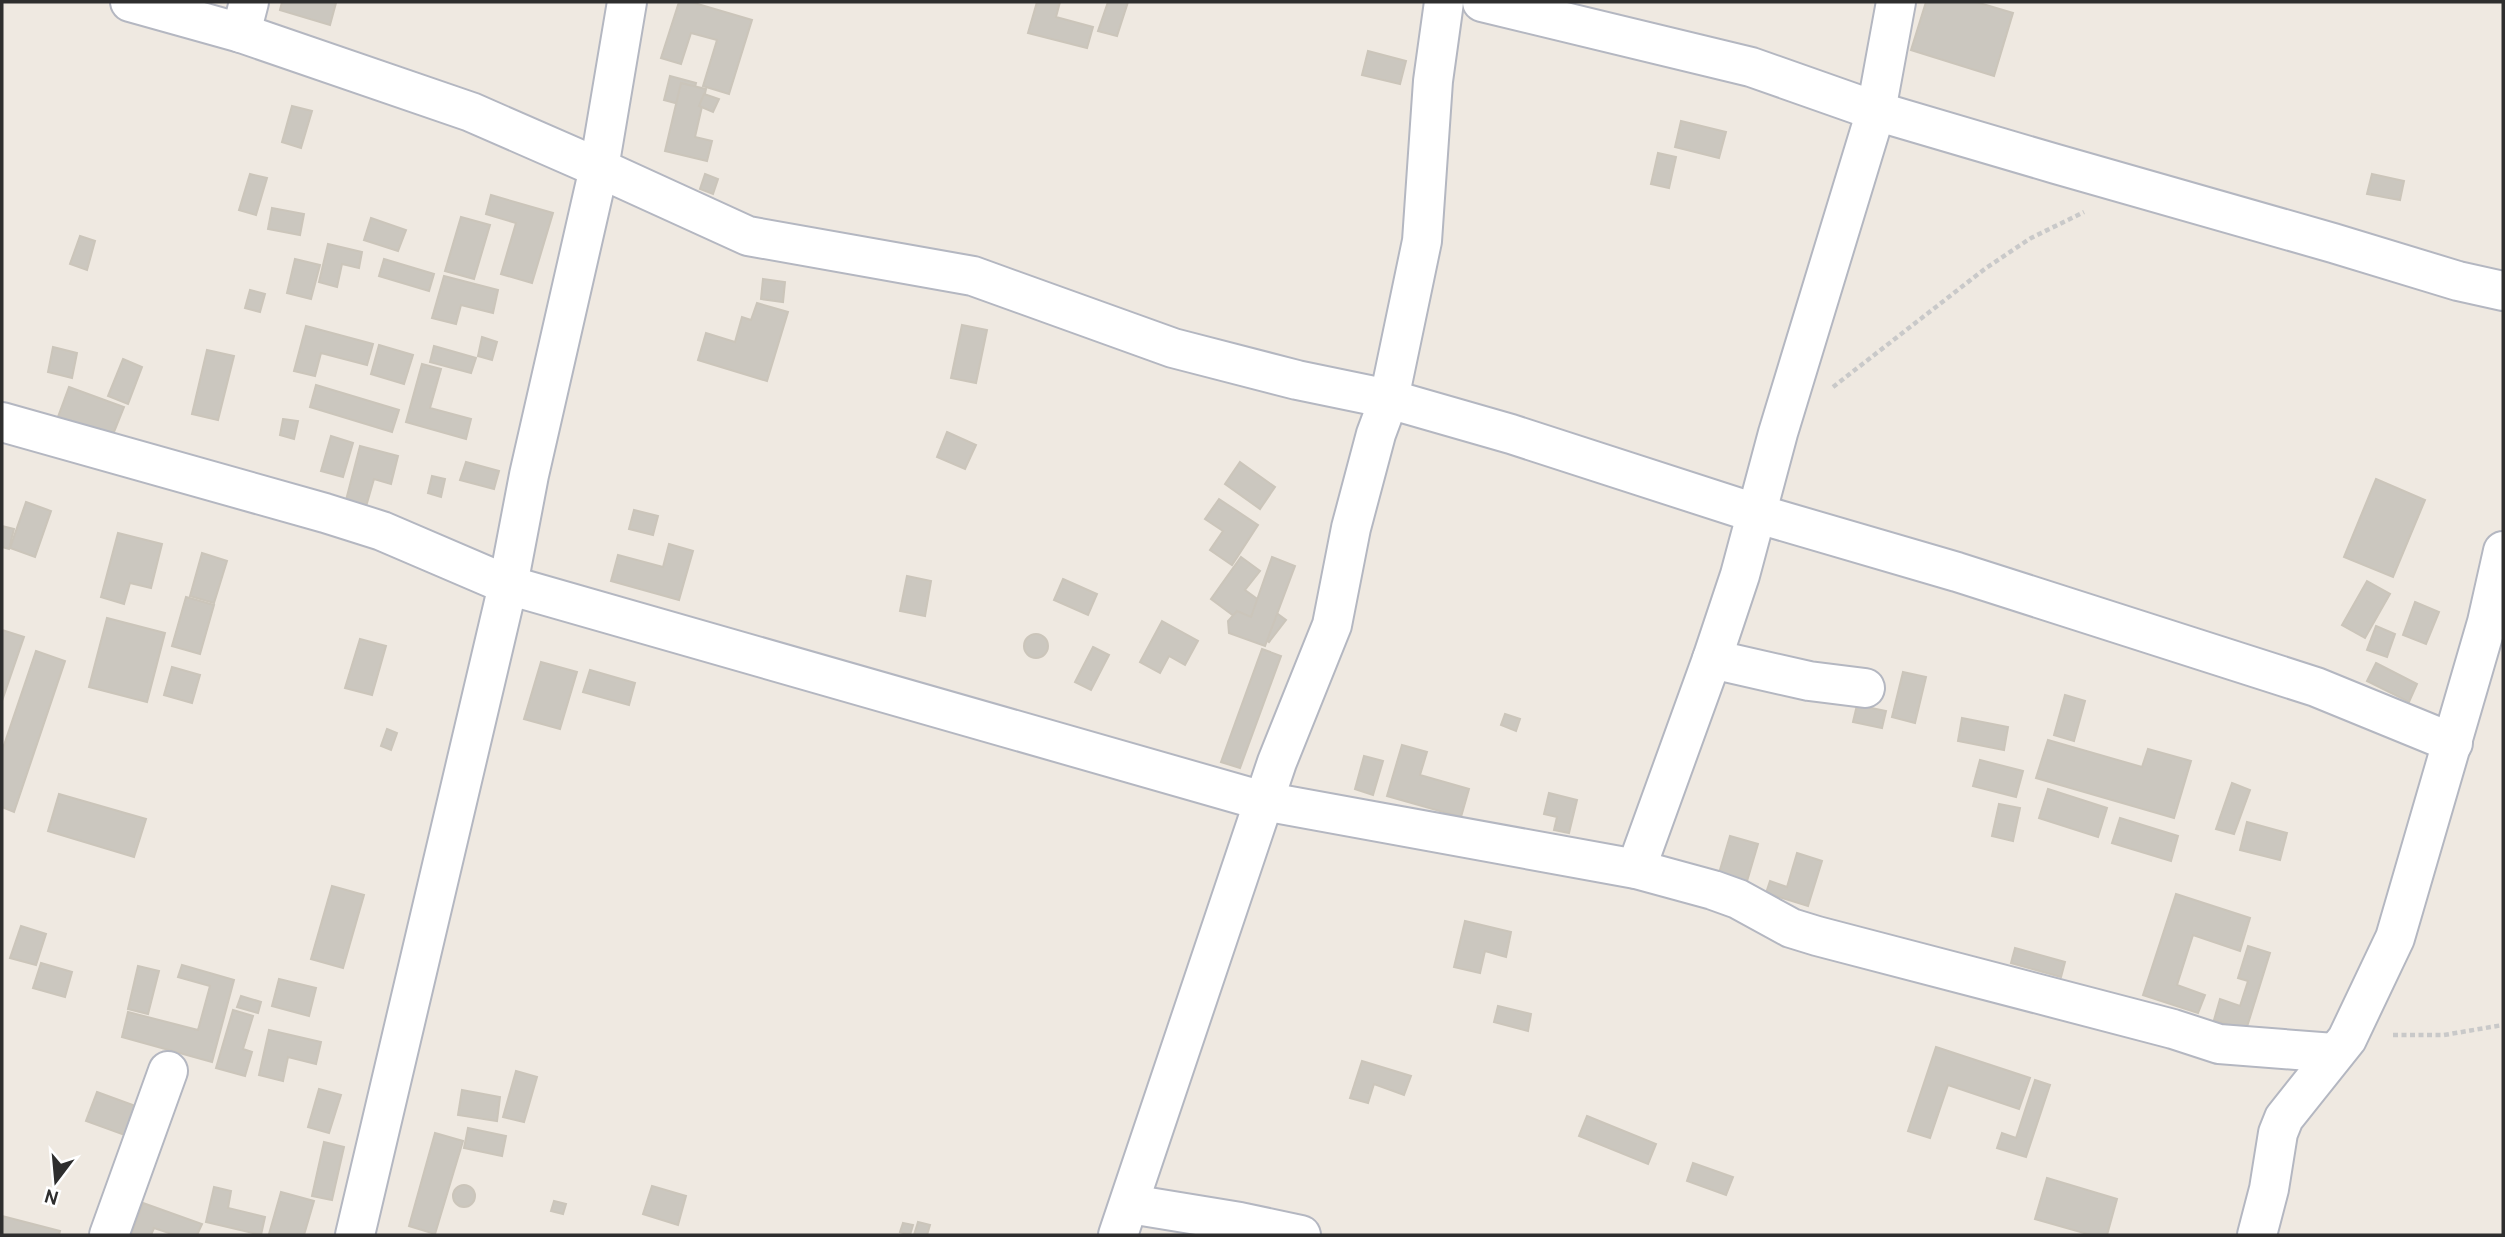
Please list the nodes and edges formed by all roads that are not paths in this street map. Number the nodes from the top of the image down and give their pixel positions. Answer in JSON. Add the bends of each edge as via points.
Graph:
{"nodes":[{"id":1,"x":130,"y":2,"type":"edge"},
{"id":2,"x":627,"y":2,"type":"edge"},
{"id":3,"x":1444,"y":2,"type":"edge"},
{"id":4,"x":1482,"y":2,"type":"edge"},
{"id":5,"x":1896,"y":2,"type":"edge"},
{"id":6,"x":245,"y":17,"type":"edge"},
{"id":7,"x":1876,"y":111,"type":"junction"},
{"id":8,"x":599,"y":167,"type":"junction"},
{"id":9,"x":2503,"y":290,"type":"edge"},
{"id":10,"x":1390,"y":399,"type":"junction"},
{"id":11,"x":2,"y":422,"type":"edge"},
{"id":12,"x":1755,"y":513,"type":"junction"},
{"id":13,"x":2503,"y":551,"type":"edge"},
{"id":14,"x":509,"y":586,"type":"junction"},
{"id":15,"x":1712,"y":659,"type":"junction"},
{"id":16,"x":1865,"y":688,"type":"dead end"},
{"id":17,"x":2453,"y":743,"type":"junction"},
{"id":18,"x":1264,"y":801,"type":"junction"},
{"id":19,"x":1636,"y":869,"type":"junction"},
{"id":20,"x":2341,"y":1046,"type":"junction"},
{"id":21,"x":168,"y":1071,"type":"dead end"},
{"id":22,"x":1124,"y":1219,"type":"edge"},
{"id":23,"x":109,"y":1235,"type":"edge"},
{"id":24,"x":355,"y":1235,"type":"edge"},
{"id":25,"x":1301,"y":1235,"type":"edge"},
{"id":26,"x":2257,"y":1235,"type":"edge"}],
"edges":[{"from":1,"to":6,"type":"street"},
{"from":2,"to":8,"type":"street"},
{"from":3,"to":10,"type":"street","via":[[1433,81],[1422,242]]},
{"from":4,"to":7,"type":"street","via":[[1740,64]]},
{"from":5,"to":7,"type":"street"},
{"from":6,"to":8,"type":"street"},
{"from":7,"to":9,"type":"street","via":[[2458,281]]},
{"from":7,"to":12,"type":"street"},
{"from":8,"to":10,"type":"street","via":[[748,236],[973,276],[1173,348]]},
{"from":8,"to":14,"type":"street","via":[[529,475]]},
{"from":10,"to":12,"type":"street"},
{"from":10,"to":18,"type":"street","via":[[1376,433],[1351,528],[1332,625]]},
{"from":11,"to":14,"type":"street","via":[[382,531]]},
{"from":12,"to":15,"type":"street"},
{"from":12,"to":17,"type":"street","via":[[2316,687]]},
{"from":13,"to":17,"type":"street"},
{"from":14,"to":18,"type":"street"},
{"from":14,"to":24,"type":"street"},
{"from":15,"to":16,"type":"street","via":[[1809,681]]},
{"from":15,"to":19,"type":"street"},
{"from":17,"to":20,"type":"street","via":[[2395,938]]},
{"from":18,"to":19,"type":"street"},
{"from":18,"to":22,"type":"street"},
{"from":19,"to":20,"type":"street","via":[[1738,899],[1816,936],[2219,1044]]},
{"from":20,"to":26,"type":"street","via":[[2281,1125]]},
{"from":21,"to":23,"type":"street"},
{"from":22,"to":25,"type":"street","via":[[1240,1222]]}]}
